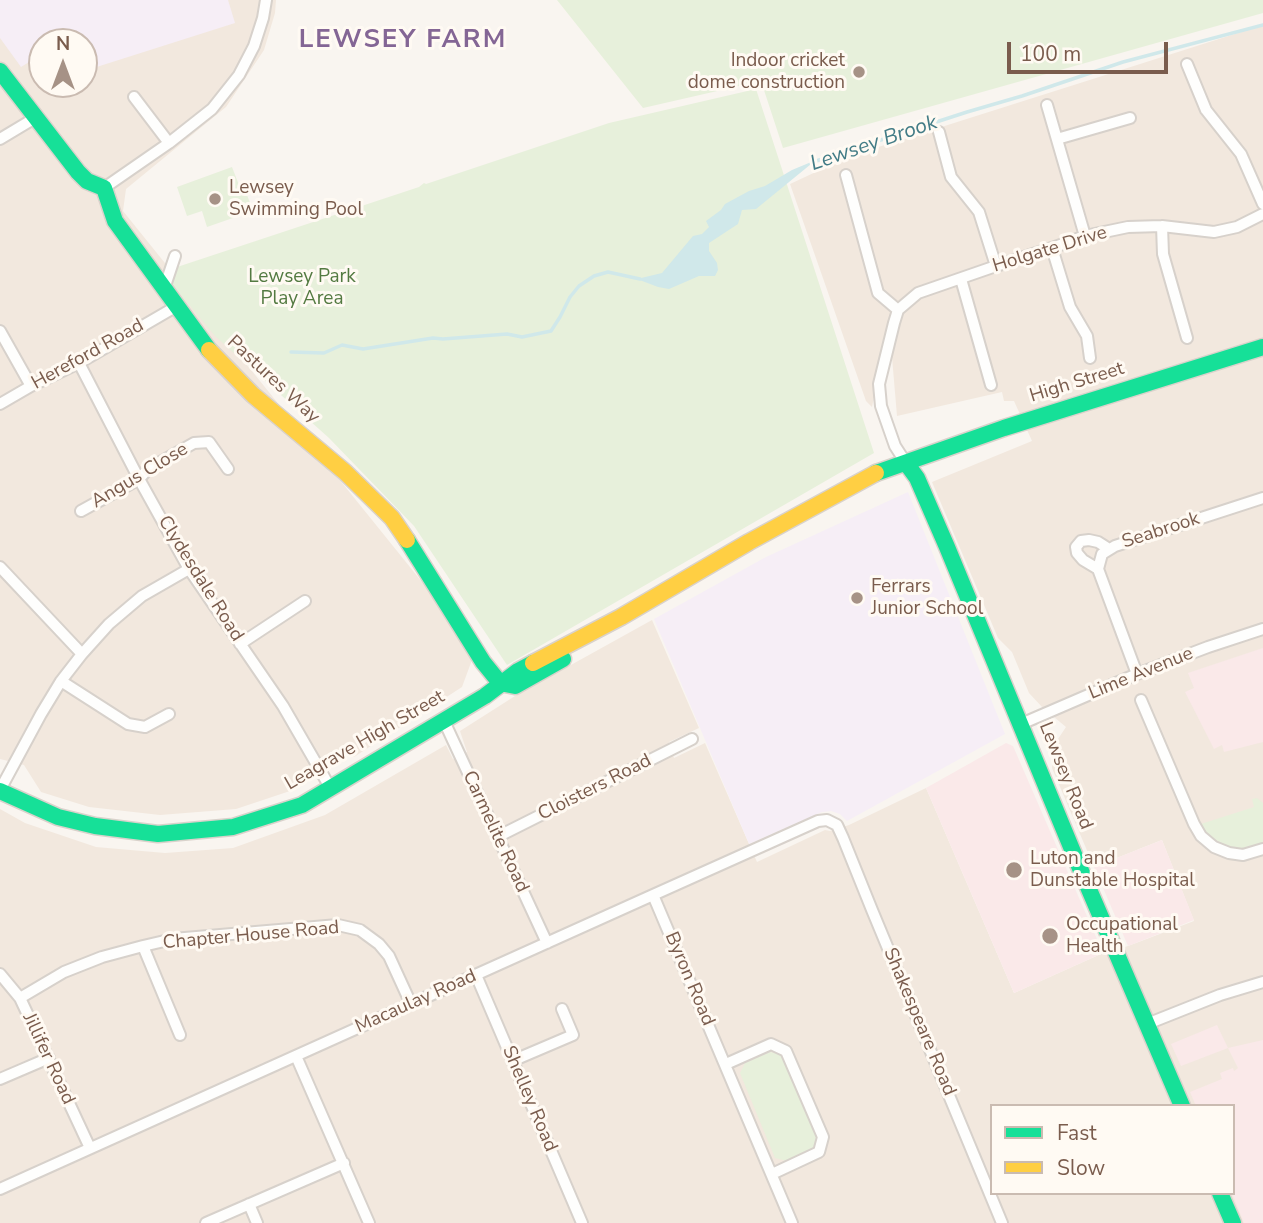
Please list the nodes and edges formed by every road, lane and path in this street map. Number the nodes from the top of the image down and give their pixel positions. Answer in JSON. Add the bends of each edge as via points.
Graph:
{"nodes":[{"id":1,"x":266,"y":0,"type":"edge"},
{"id":2,"x":1187,"y":64,"type":"dead end"},
{"id":3,"x":0,"y":71,"type":"edge"},
{"id":4,"x":134,"y":97,"type":"dead end"},
{"id":5,"x":1047,"y":105,"type":"dead end"},
{"id":6,"x":35,"y":118,"type":"junction"},
{"id":7,"x":1130,"y":118,"type":"dead end"},
{"id":8,"x":939,"y":132,"type":"dead end"},
{"id":9,"x":0,"y":139,"type":"edge"},
{"id":10,"x":1057,"y":139,"type":"junction"},
{"id":11,"x":169,"y":143,"type":"junction"},
{"id":12,"x":846,"y":175,"type":"dead end"},
{"id":13,"x":104,"y":188,"type":"junction"},
{"id":14,"x":1263,"y":204,"type":"edge"},
{"id":15,"x":1263,"y":214,"type":"edge"},
{"id":16,"x":1162,"y":226,"type":"junction"},
{"id":17,"x":1085,"y":236,"type":"junction"},
{"id":18,"x":1052,"y":248,"type":"junction"},
{"id":19,"x":175,"y":256,"type":"dead end"},
{"id":20,"x":996,"y":265,"type":"junction"},
{"id":21,"x":961,"y":279,"type":"junction"},
{"id":22,"x":164,"y":289,"type":"junction"},
{"id":23,"x":177,"y":306,"type":"junction"},
{"id":24,"x":898,"y":310,"type":"junction"},
{"id":25,"x":0,"y":331,"type":"edge"},
{"id":26,"x":1187,"y":338,"type":"dead end"},
{"id":27,"x":1263,"y":347,"type":"edge"},
{"id":28,"x":1090,"y":358,"type":"dead end"},
{"id":29,"x":79,"y":363,"type":"junction"},
{"id":30,"x":991,"y":385,"type":"dead end"},
{"id":31,"x":31,"y":386,"type":"junction"},
{"id":32,"x":0,"y":404,"type":"edge"},
{"id":33,"x":906,"y":463,"type":"junction"},
{"id":34,"x":228,"y":469,"type":"dead end"},
{"id":35,"x":139,"y":479,"type":"junction"},
{"id":36,"x":1263,"y":498,"type":"edge"},
{"id":37,"x":81,"y":511,"type":"dead end"},
{"id":38,"x":1109,"y":549,"type":"junction"},
{"id":39,"x":0,"y":567,"type":"edge"},
{"id":40,"x":189,"y":569,"type":"junction"},
{"id":41,"x":1098,"y":569,"type":"junction"},
{"id":42,"x":305,"y":601,"type":"dead end"},
{"id":43,"x":1263,"y":629,"type":"edge"},
{"id":44,"x":240,"y":644,"type":"junction"},
{"id":45,"x":82,"y":654,"type":"junction"},
{"id":46,"x":1137,"y":674,"type":"junction"},
{"id":47,"x":61,"y":681,"type":"junction"},
{"id":48,"x":500,"y":684,"type":"junction"},
{"id":49,"x":1141,"y":700,"type":"dead end"},
{"id":50,"x":169,"y":714,"type":"dead end"},
{"id":51,"x":444,"y":721,"type":"junction"},
{"id":52,"x":1021,"y":724,"type":"junction"},
{"id":53,"x":692,"y":739,"type":"dead end"},
{"id":54,"x":331,"y":789,"type":"junction"},
{"id":55,"x":0,"y":790,"type":"edge"},
{"id":56,"x":833,"y":822,"type":"joint"},
{"id":57,"x":499,"y":836,"type":"junction"},
{"id":58,"x":1263,"y":849,"type":"edge"},
{"id":59,"x":653,"y":895,"type":"junction"},
{"id":60,"x":547,"y":943,"type":"junction"},
{"id":61,"x":143,"y":946,"type":"junction"},
{"id":62,"x":0,"y":974,"type":"edge"},
{"id":63,"x":476,"y":975,"type":"junction"},
{"id":64,"x":1263,"y":982,"type":"edge"},
{"id":65,"x":20,"y":998,"type":"junction"},
{"id":66,"x":411,"y":1004,"type":"junction"},
{"id":67,"x":562,"y":1009,"type":"dead end"},
{"id":68,"x":1147,"y":1024,"type":"junction"},
{"id":69,"x":180,"y":1035,"type":"dead end"},
{"id":70,"x":296,"y":1056,"type":"junction"},
{"id":71,"x":49,"y":1058,"type":"junction"},
{"id":72,"x":512,"y":1061,"type":"junction"},
{"id":73,"x":726,"y":1064,"type":"junction"},
{"id":74,"x":0,"y":1079,"type":"edge"},
{"id":75,"x":1181,"y":1104,"type":"edge"},
{"id":76,"x":90,"y":1148,"type":"junction"},
{"id":77,"x":344,"y":1163,"type":"junction"},
{"id":78,"x":772,"y":1174,"type":"junction"},
{"id":79,"x":0,"y":1189,"type":"edge"},
{"id":80,"x":990,"y":1194,"type":"edge"},
{"id":81,"x":990,"y":1195,"type":"edge"},
{"id":82,"x":1221,"y":1195,"type":"edge"},
{"id":83,"x":249,"y":1204,"type":"junction"},
{"id":84,"x":206,"y":1223,"type":"edge"},
{"id":85,"x":257,"y":1223,"type":"edge"},
{"id":86,"x":369,"y":1223,"type":"edge"},
{"id":87,"x":582,"y":1223,"type":"edge"},
{"id":88,"x":792,"y":1223,"type":"edge"},
{"id":89,"x":1002,"y":1223,"type":"edge"},
{"id":90,"x":1233,"y":1223,"type":"edge"}],
"edges":[{"from":1,"to":11,"type":"street","via":[[254,47],[239,75],[212,109]]},
{"from":2,"to":14,"type":"street","via":[[1206,110],[1241,154]]},
{"from":3,"to":6,"type":"street"},
{"from":4,"to":11,"type":"street"},
{"from":5,"to":10,"type":"street"},
{"from":6,"to":9,"type":"street"},
{"from":6,"to":13,"type":"street","via":[[78,173]]},
{"from":7,"to":10,"type":"street"},
{"from":8,"to":20,"type":"street","via":[[951,177],[979,212]]},
{"from":10,"to":17,"type":"street"},
{"from":11,"to":13,"type":"street"},
{"from":12,"to":24,"type":"street","via":[[877,293]]},
{"from":13,"to":22,"type":"street","name":"Pastures Way","via":[[115,221]]},
{"from":15,"to":16,"type":"street","name":"Holgate Drive","via":[[1214,232]]},
{"from":16,"to":17,"type":"street","name":"Holgate Drive"},
{"from":16,"to":26,"type":"street","via":[[1163,254]]},
{"from":17,"to":18,"type":"street","name":"Holgate Drive"},
{"from":18,"to":20,"type":"street","name":"Holgate Drive"},
{"from":18,"to":28,"type":"street","via":[[1070,307],[1087,336]]},
{"from":19,"to":22,"type":"street"},
{"from":20,"to":21,"type":"street","name":"Holgate Drive"},
{"from":21,"to":24,"type":"street","name":"Holgate Drive","via":[[918,293]]},
{"from":21,"to":30,"type":"street"},
{"from":22,"to":23,"type":"street","name":"Pastures Way"},
{"from":23,"to":29,"type":"street","name":"Hereford Road"},
{"from":23,"to":48,"type":"street","name":"Pastures Way","via":[[210,351],[253,395],[345,472],[391,518]]},
{"from":24,"to":33,"type":"street","via":[[879,384],[881,406]]},
{"from":25,"to":31,"type":"street"},
{"from":27,"to":33,"type":"street","name":"High Street"},
{"from":29,"to":31,"type":"street","name":"Hereford Road"},
{"from":29,"to":35,"type":"street","name":"Clydesdale Road"},
{"from":31,"to":32,"type":"street","name":"Hereford Road"},
{"from":33,"to":48,"type":"street","name":"Leagrave High Street","via":[[878,472],[760,536]]},
{"from":33,"to":52,"type":"street","name":"Lewsey Road"},
{"from":34,"to":35,"type":"street","name":"Angus Close","via":[[209,442],[194,443]]},
{"from":35,"to":37,"type":"street","name":"Angus Close"},
{"from":35,"to":40,"type":"street","name":"Clydesdale Road"},
{"from":36,"to":38,"type":"street","name":"Seabrook"},
{"from":38,"to":41,"type":"street","name":"Seabrook","via":[[1102,554]]},
{"from":38,"to":41,"type":"street","via":[[1089,540],[1076,547],[1083,560]]},
{"from":39,"to":45,"type":"street"},
{"from":40,"to":44,"type":"street","name":"Clydesdale Road"},
{"from":40,"to":45,"type":"street","via":[[142,596]]},
{"from":41,"to":46,"type":"street"},
{"from":42,"to":44,"type":"street"},
{"from":43,"to":46,"type":"street","name":"Lime Avenue"},
{"from":44,"to":54,"type":"street","name":"Clydesdale Road"},
{"from":45,"to":47,"type":"street"},
{"from":46,"to":52,"type":"street","name":"Lime Avenue"},
{"from":47,"to":50,"type":"street","via":[[128,724],[145,727]]},
{"from":47,"to":55,"type":"street"},
{"from":48,"to":51,"type":"street","name":"Leagrave High Street"},
{"from":49,"to":58,"type":"street","via":[[1201,836],[1229,853],[1243,855]]},
{"from":51,"to":54,"type":"street","name":"Leagrave High Street"},
{"from":51,"to":57,"type":"street","name":"Carmelite Road"},
{"from":52,"to":68,"type":"street","name":"Lewsey Road"},
{"from":53,"to":57,"type":"street","name":"Cloisters Road"},
{"from":54,"to":55,"type":"street","name":"Leagrave High Street","via":[[302,805],[233,827],[158,834],[58,817]]},
{"from":56,"to":59,"type":"street","name":"Macaulay Road","via":[[818,821]]},
{"from":56,"to":80,"type":"street","name":"Shakespeare Road","via":[[844,838]]},
{"from":57,"to":60,"type":"street","name":"Carmelite Road"},
{"from":59,"to":60,"type":"street","name":"Macaulay Road"},
{"from":59,"to":73,"type":"street","name":"Byron Road"},
{"from":60,"to":63,"type":"street","name":"Macaulay Road"},
{"from":61,"to":65,"type":"street","name":"Chapter House Road","via":[[64,972]]},
{"from":61,"to":66,"type":"street","name":"Chapter House Road","via":[[173,939],[338,925],[360,930],[379,944]]},
{"from":61,"to":69,"type":"street"},
{"from":62,"to":65,"type":"street","name":"Jillifer Road"},
{"from":63,"to":66,"type":"street","name":"Macaulay Road"},
{"from":63,"to":72,"type":"street","name":"Shelley Road"},
{"from":64,"to":68,"type":"street"},
{"from":65,"to":71,"type":"street","name":"Jillifer Road"},
{"from":66,"to":70,"type":"street","name":"Macaulay Road"},
{"from":67,"to":72,"type":"street","via":[[573,1035]]},
{"from":68,"to":75,"type":"street","name":"Lewsey Road"},
{"from":70,"to":76,"type":"street","name":"Macaulay Road"},
{"from":70,"to":77,"type":"street"},
{"from":71,"to":74,"type":"street"},
{"from":71,"to":76,"type":"street","name":"Jillifer Road"},
{"from":72,"to":87,"type":"street","name":"Shelley Road"},
{"from":73,"to":78,"type":"street","name":"Byron Road"},
{"from":73,"to":78,"type":"street","via":[[771,1044],[786,1051],[818,1125],[823,1137],[818,1152]]},
{"from":76,"to":79,"type":"street","name":"Macaulay Road"},
{"from":77,"to":83,"type":"street"},
{"from":77,"to":86,"type":"street"},
{"from":78,"to":88,"type":"street","name":"Byron Road"},
{"from":81,"to":89,"type":"street","name":"Shakespeare Road"},
{"from":82,"to":90,"type":"street"},
{"from":83,"to":84,"type":"street"},
{"from":83,"to":85,"type":"street"}]}
